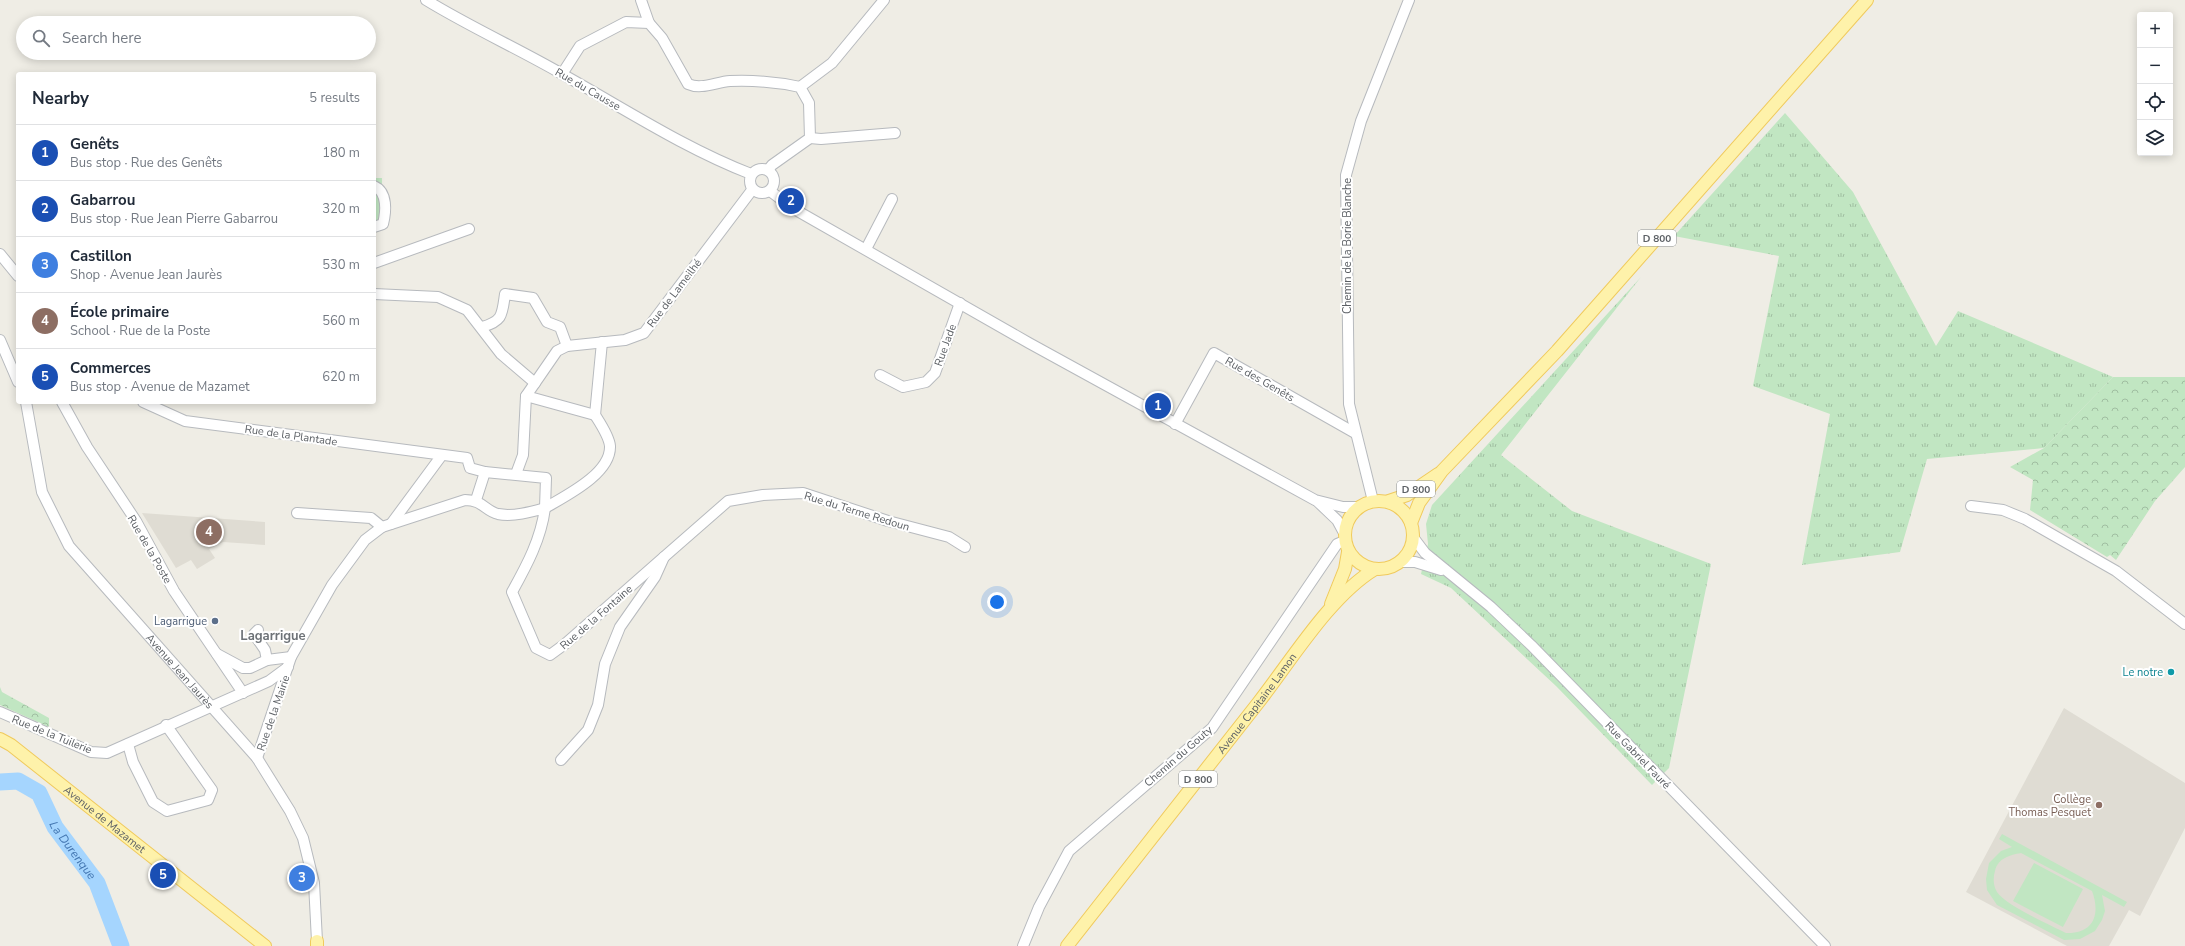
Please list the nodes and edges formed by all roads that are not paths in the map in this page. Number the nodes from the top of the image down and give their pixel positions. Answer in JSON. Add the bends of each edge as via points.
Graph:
{"nodes":[{"id":1,"x":426,"y":0,"type":"edge"},
{"id":2,"x":641,"y":0,"type":"edge"},
{"id":3,"x":884,"y":0,"type":"edge"},
{"id":4,"x":1409,"y":0,"type":"edge"},
{"id":5,"x":1867,"y":0,"type":"edge"},
{"id":6,"x":649,"y":23,"type":"junction"},
{"id":7,"x":562,"y":74,"type":"junction"},
{"id":8,"x":800,"y":87,"type":"junction"},
{"id":9,"x":895,"y":133,"type":"dead end"},
{"id":10,"x":810,"y":138,"type":"junction"},
{"id":11,"x":768,"y":170,"type":"junction"},
{"id":12,"x":751,"y":174,"type":"junction"},
{"id":13,"x":376,"y":187,"type":"edge"},
{"id":14,"x":752,"y":190,"type":"junction"},
{"id":15,"x":770,"y":191,"type":"junction"},
{"id":16,"x":892,"y":199,"type":"dead end"},
{"id":17,"x":376,"y":226,"type":"edge"},
{"id":18,"x":469,"y":229,"type":"dead end"},
{"id":19,"x":866,"y":249,"type":"junction"},
{"id":20,"x":0,"y":254,"type":"edge"},
{"id":21,"x":376,"y":262,"type":"edge"},
{"id":22,"x":16,"y":274,"type":"edge"},
{"id":23,"x":376,"y":294,"type":"edge"},
{"id":24,"x":960,"y":303,"type":"junction"},
{"id":25,"x":482,"y":327,"type":"junction"},
{"id":26,"x":0,"y":340,"type":"edge"},
{"id":27,"x":602,"y":342,"type":"junction"},
{"id":28,"x":566,"y":346,"type":"junction"},
{"id":29,"x":880,"y":375,"type":"dead end"},
{"id":30,"x":16,"y":377,"type":"edge"},
{"id":31,"x":535,"y":383,"type":"junction"},
{"id":32,"x":526,"y":396,"type":"junction"},
{"id":33,"x":26,"y":404,"type":"edge"},
{"id":34,"x":63,"y":404,"type":"edge"},
{"id":35,"x":147,"y":404,"type":"edge"},
{"id":36,"x":595,"y":415,"type":"junction"},
{"id":37,"x":1175,"y":424,"type":"junction"},
{"id":38,"x":1355,"y":433,"type":"junction"},
{"id":39,"x":442,"y":455,"type":"junction"},
{"id":40,"x":1442,"y":471,"type":"junction"},
{"id":41,"x":485,"y":472,"type":"junction"},
{"id":42,"x":516,"y":474,"type":"junction"},
{"id":43,"x":476,"y":500,"type":"junction"},
{"id":44,"x":1315,"y":500,"type":"junction"},
{"id":45,"x":1373,"y":500,"type":"junction"},
{"id":46,"x":1389,"y":502,"type":"junction"},
{"id":47,"x":1971,"y":506,"type":"dead end"},
{"id":48,"x":1358,"y":507,"type":"junction"},
{"id":49,"x":545,"y":508,"type":"junction"},
{"id":50,"x":297,"y":513,"type":"dead end"},
{"id":51,"x":1411,"y":523,"type":"junction"},
{"id":52,"x":387,"y":526,"type":"junction"},
{"id":53,"x":1413,"y":536,"type":"junction"},
{"id":54,"x":1345,"y":542,"type":"junction"},
{"id":55,"x":964,"y":547,"type":"dead end"},
{"id":56,"x":664,"y":557,"type":"junction"},
{"id":57,"x":1400,"y":562,"type":"junction"},
{"id":58,"x":1375,"y":569,"type":"junction"},
{"id":59,"x":1445,"y":571,"type":"junction"},
{"id":60,"x":1328,"y":611,"type":"junction"},
{"id":61,"x":2185,"y":624,"type":"edge"},
{"id":62,"x":258,"y":630,"type":"dead end"},
{"id":63,"x":215,"y":653,"type":"junction"},
{"id":64,"x":267,"y":660,"type":"junction"},
{"id":65,"x":289,"y":662,"type":"junction"},
{"id":66,"x":243,"y":693,"type":"junction"},
{"id":67,"x":211,"y":706,"type":"junction"},
{"id":68,"x":0,"y":712,"type":"edge"},
{"id":69,"x":166,"y":725,"type":"junction"},
{"id":70,"x":0,"y":738,"type":"edge"},
{"id":71,"x":128,"y":744,"type":"junction"},
{"id":72,"x":257,"y":758,"type":"junction"},
{"id":73,"x":561,"y":760,"type":"dead end"},
{"id":74,"x":317,"y":944,"type":"edge"},
{"id":75,"x":265,"y":946,"type":"edge"},
{"id":76,"x":1023,"y":946,"type":"edge"},
{"id":77,"x":1067,"y":946,"type":"edge"},
{"id":78,"x":1825,"y":946,"type":"edge"}],
"edges":[{"from":1,"to":7,"type":"street","name":"Rue du Causse"},
{"from":2,"to":6,"type":"street"},
{"from":3,"to":8,"type":"street","via":[[832,63]]},
{"from":4,"to":38,"type":"street","name":"Chemin de la Borie Blanche","via":[[1361,121],[1346,175],[1350,404]]},
{"from":5,"to":40,"type":"main road","number":"D 800","via":[[1557,351]]},
{"from":6,"to":7,"type":"street","via":[[626,22],[580,46]]},
{"from":6,"to":8,"type":"street","via":[[662,38],[688,84],[694,87],[729,81],[759,81]]},
{"from":7,"to":12,"type":"street","name":"Rue du Causse","via":[[665,135],[715,160]]},
{"from":8,"to":10,"type":"street","via":[[810,103]]},
{"from":9,"to":10,"type":"street"},
{"from":10,"to":11,"type":"street"},
{"from":11,"to":12,"type":"street","via":[[757,170]]},
{"from":11,"to":15,"type":"street","via":[[774,180]]},
{"from":12,"to":14,"type":"street","via":[[749,182]]},
{"from":13,"to":17,"type":"street","via":[[385,198],[385,216],[383,224]]},
{"from":14,"to":15,"type":"street","via":[[763,194]]},
{"from":14,"to":27,"type":"street","name":"Rue de Lameilhé","via":[[644,333],[625,340]]},
{"from":15,"to":19,"type":"street","via":[[794,209]]},
{"from":16,"to":19,"type":"street"},
{"from":18,"to":21,"type":"street"},
{"from":19,"to":24,"type":"street"},
{"from":20,"to":22,"type":"street"},
{"from":23,"to":25,"type":"street","via":[[438,297],[467,310]]},
{"from":24,"to":29,"type":"street","name":"Rue Jade","via":[[935,373],[926,382],[903,387]]},
{"from":24,"to":37,"type":"street"},
{"from":25,"to":28,"type":"street","via":[[496,323],[502,315],[505,294],[533,298],[547,322],[560,327]]},
{"from":25,"to":31,"type":"street","via":[[501,354]]},
{"from":26,"to":30,"type":"street"},
{"from":27,"to":28,"type":"street","name":"Rue de Lameilhé"},
{"from":27,"to":36,"type":"street"},
{"from":28,"to":31,"type":"street","via":[[557,351]]},
{"from":31,"to":32,"type":"street"},
{"from":32,"to":36,"type":"street"},
{"from":32,"to":42,"type":"street","via":[[523,455]]},
{"from":33,"to":67,"type":"street","name":"Avenue Jean Jaurès","via":[[42,492],[69,546]]},
{"from":34,"to":63,"type":"street","name":"Rue de la Poste","via":[[87,447],[136,521],[174,591]]},
{"from":35,"to":39,"type":"street","name":"Rue de la Plantade","via":[[185,421]]},
{"from":36,"to":49,"type":"street","via":[[610,445],[608,459],[585,484]]},
{"from":37,"to":38,"type":"street","name":"Rue des Genêts","via":[[1214,353]]},
{"from":37,"to":44,"type":"street"},
{"from":38,"to":45,"type":"street","name":"Chemin de la Borie Blanche"},
{"from":39,"to":41,"type":"street","name":"Rue de la Plantade","via":[[467,458],[470,468]]},
{"from":39,"to":52,"type":"street","name":"Rue de la Mairie"},
{"from":40,"to":46,"type":"main road","number":"D 800","via":[[1408,495]]},
{"from":40,"to":51,"type":"main road","number":"D 800","via":[[1419,503]]},
{"from":41,"to":42,"type":"street"},
{"from":41,"to":43,"type":"street"},
{"from":42,"to":49,"type":"street","via":[[546,478]]},
{"from":43,"to":49,"type":"street","via":[[498,514],[526,514]]},
{"from":43,"to":52,"type":"street","via":[[465,500]]},
{"from":44,"to":48,"type":"street","via":[[1343,507]]},
{"from":44,"to":54,"type":"street","via":[[1337,520]]},
{"from":45,"to":46,"type":"main road"},
{"from":45,"to":48,"type":"main road"},
{"from":46,"to":51,"type":"main road","via":[[1398,506]]},
{"from":47,"to":61,"type":"street","via":[[1998,509],[2025,519],[2116,571]]},
{"from":48,"to":54,"type":"main road","via":[[1351,514]]},
{"from":49,"to":56,"type":"street","name":"Rue de la Fontaine","via":[[543,526],[532,555],[512,592],[536,648],[550,655]]},
{"from":50,"to":52,"type":"street","via":[[371,518]]},
{"from":51,"to":53,"type":"main road"},
{"from":52,"to":65,"type":"street","name":"Rue de la Mairie","via":[[365,540],[332,585]]},
{"from":53,"to":57,"type":"main road","via":[[1407,555]]},
{"from":53,"to":59,"type":"street","name":"Rue Gabriel Fauré","via":[[1421,550]]},
{"from":54,"to":58,"type":"main road","via":[[1355,560]]},
{"from":54,"to":60,"type":"main road","name":"Avenue Capitaine Lamon","number":"D 800","via":[[1345,569]]},
{"from":54,"to":76,"type":"street","name":"Chemin du Gouty","via":[[1337,544],[1212,728],[1069,851],[1039,906]]},
{"from":55,"to":56,"type":"street","name":"Rue du Terme Redoun","via":[[949,537],[888,521],[803,493],[763,495],[728,501]]},
{"from":56,"to":73,"type":"street","name":"Rue du Terme Redoun","via":[[655,577],[620,627],[605,664],[598,705],[588,730]]},
{"from":57,"to":58,"type":"main road","via":[[1388,568]]},
{"from":57,"to":59,"type":"street","name":"Rue Gabriel Fauré","via":[[1415,562]]},
{"from":58,"to":60,"type":"main road","name":"Avenue Capitaine Lamon","number":"D 800","via":[[1353,584]]},
{"from":59,"to":78,"type":"street","name":"Rue Gabriel Fauré","via":[[1515,629]]},
{"from":60,"to":77,"type":"main road","name":"Avenue Capitaine Lamon","number":"D 800","via":[[1259,703]]},
{"from":62,"to":64,"type":"street","via":[[254,634],[265,650]]},
{"from":63,"to":64,"type":"street","via":[[243,668],[250,668]]},
{"from":63,"to":66,"type":"street","name":"Rue de la Poste"},
{"from":64,"to":65,"type":"street"},
{"from":65,"to":66,"type":"street","name":"Rue de la Mairie","via":[[269,681]]},
{"from":65,"to":72,"type":"street","name":"Rue de la Mairie"},
{"from":66,"to":67,"type":"street","name":"Rue de la Mairie"},
{"from":67,"to":69,"type":"street","name":"Rue de la Tuilerie"},
{"from":67,"to":72,"type":"street","name":"Avenue Jean Jaurès"},
{"from":68,"to":71,"type":"street","name":"Rue de la Tuilerie","via":[[91,752],[107,753]]},
{"from":69,"to":71,"type":"street","name":"Rue de la Tuilerie"},
{"from":69,"to":71,"type":"street","via":[[212,790],[208,800],[167,811],[153,802],[133,762]]},
{"from":70,"to":75,"type":"main road","name":"Avenue de Mazamet"},
{"from":72,"to":74,"type":"street","name":"Avenue Jean Jaurès","via":[[290,811],[303,838],[314,883]]}]}
